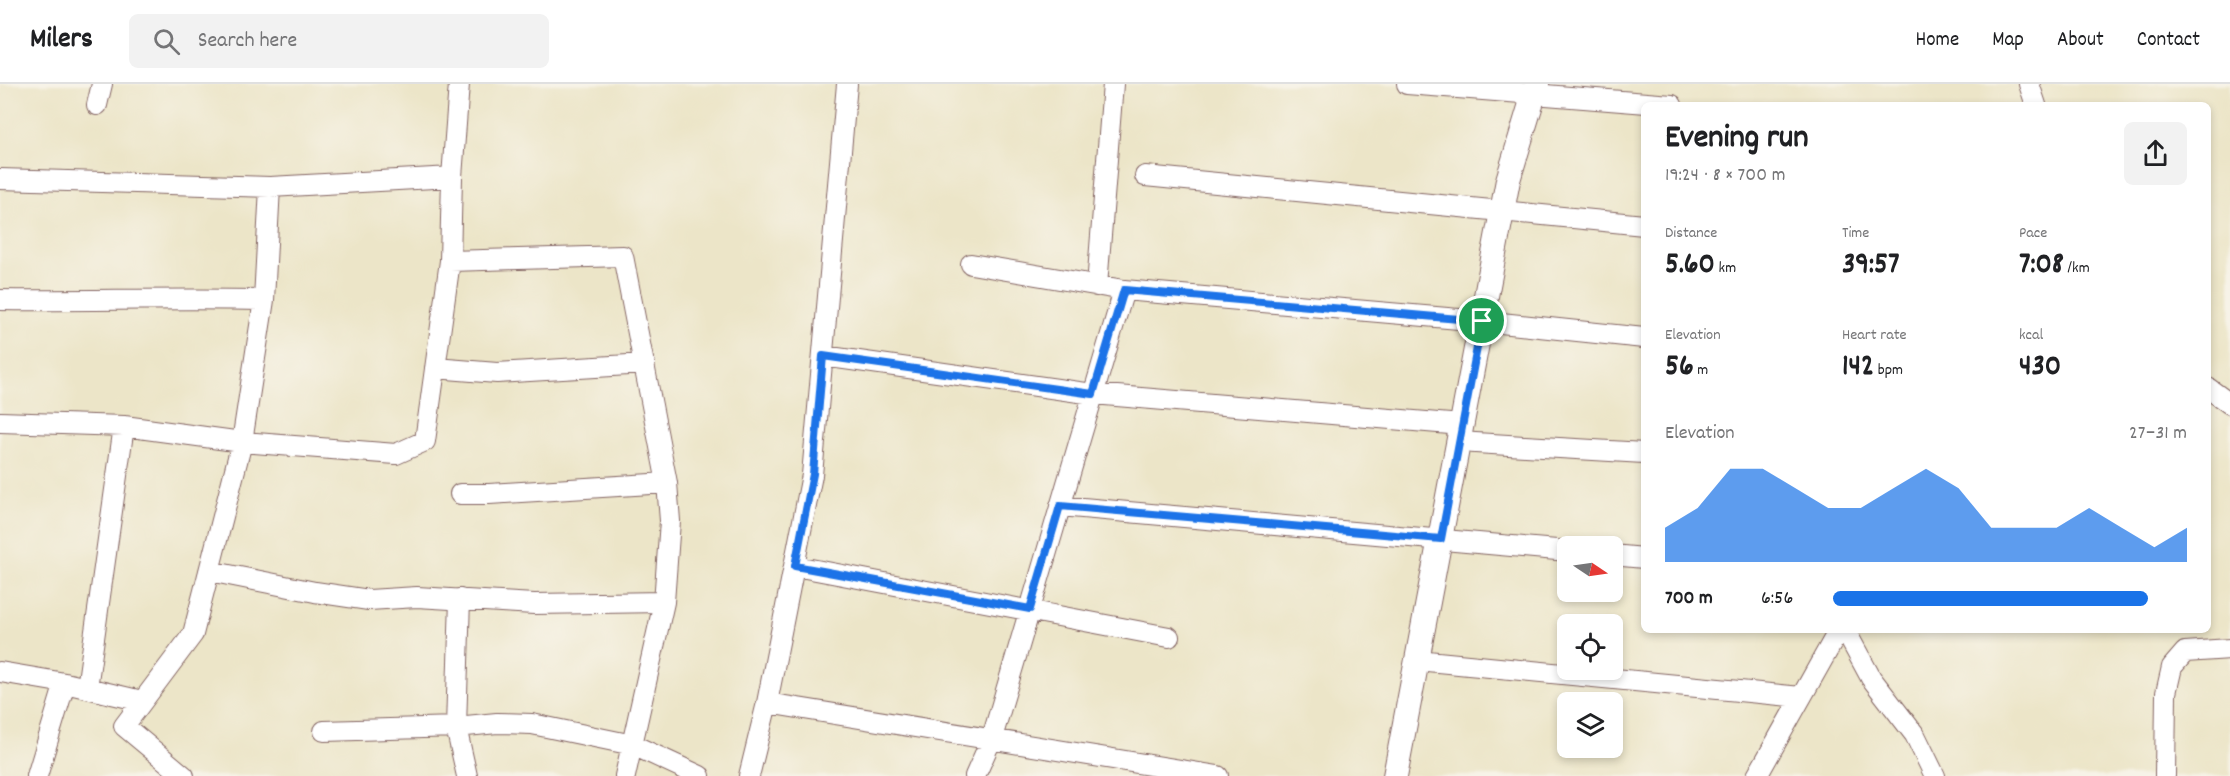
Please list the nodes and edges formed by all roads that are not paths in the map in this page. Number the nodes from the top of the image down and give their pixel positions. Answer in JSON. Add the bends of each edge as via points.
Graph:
{"nodes":[{"id":1,"x":102,"y":84,"type":"edge"},
{"id":2,"x":459,"y":84,"type":"edge"},
{"id":3,"x":847,"y":84,"type":"edge"},
{"id":4,"x":1113,"y":84,"type":"edge"},
{"id":5,"x":1407,"y":84,"type":"edge"},
{"id":6,"x":2029,"y":84,"type":"edge"},
{"id":7,"x":1535,"y":88,"type":"edge"},
{"id":8,"x":1648,"y":102,"type":"edge"},
{"id":9,"x":2035,"y":102,"type":"edge"},
{"id":10,"x":97,"y":105,"type":"dead end"},
{"id":11,"x":1145,"y":176,"type":"dead end"},
{"id":12,"x":452,"y":177,"type":"junction"},
{"id":13,"x":0,"y":179,"type":"edge"},
{"id":14,"x":270,"y":187,"type":"junction"},
{"id":15,"x":1502,"y":211,"type":"junction"},
{"id":16,"x":1641,"y":225,"type":"edge"},
{"id":17,"x":450,"y":261,"type":"junction"},
{"id":18,"x":971,"y":264,"type":"dead end"},
{"id":19,"x":1097,"y":286,"type":"junction"},
{"id":20,"x":1124,"y":290,"type":"junction"},
{"id":21,"x":0,"y":300,"type":"edge"},
{"id":22,"x":264,"y":300,"type":"junction"},
{"id":23,"x":1482,"y":321,"type":"junction"},
{"id":24,"x":1641,"y":338,"type":"edge"},
{"id":25,"x":823,"y":356,"type":"junction"},
{"id":26,"x":645,"y":364,"type":"junction"},
{"id":27,"x":435,"y":368,"type":"junction"},
{"id":28,"x":2211,"y":390,"type":"edge"},
{"id":29,"x":1093,"y":394,"type":"junction"},
{"id":30,"x":2230,"y":404,"type":"edge"},
{"id":31,"x":0,"y":422,"type":"edge"},
{"id":32,"x":124,"y":426,"type":"junction"},
{"id":33,"x":1461,"y":434,"type":"junction"},
{"id":34,"x":242,"y":442,"type":"junction"},
{"id":35,"x":1641,"y":453,"type":"edge"},
{"id":36,"x":667,"y":483,"type":"junction"},
{"id":37,"x":460,"y":494,"type":"dead end"},
{"id":38,"x":1060,"y":506,"type":"junction"},
{"id":39,"x":1441,"y":539,"type":"junction"},
{"id":40,"x":1557,"y":550,"type":"edge"},
{"id":41,"x":1623,"y":556,"type":"edge"},
{"id":42,"x":1641,"y":558,"type":"edge"},
{"id":43,"x":795,"y":566,"type":"junction"},
{"id":44,"x":209,"y":571,"type":"junction"},
{"id":45,"x":460,"y":599,"type":"junction"},
{"id":46,"x":664,"y":602,"type":"junction"},
{"id":47,"x":1030,"y":609,"type":"junction"},
{"id":48,"x":1837,"y":633,"type":"edge"},
{"id":49,"x":1847,"y":633,"type":"edge"},
{"id":50,"x":1169,"y":637,"type":"dead end"},
{"id":51,"x":2230,"y":649,"type":"edge"},
{"id":52,"x":1418,"y":660,"type":"junction"},
{"id":53,"x":0,"y":672,"type":"edge"},
{"id":54,"x":65,"y":683,"type":"junction"},
{"id":55,"x":87,"y":688,"type":"junction"},
{"id":56,"x":1801,"y":697,"type":"junction"},
{"id":57,"x":142,"y":701,"type":"junction"},
{"id":58,"x":767,"y":703,"type":"junction"},
{"id":59,"x":456,"y":727,"type":"junction"},
{"id":60,"x":324,"y":731,"type":"dead end"},
{"id":61,"x":992,"y":738,"type":"junction"},
{"id":62,"x":633,"y":745,"type":"junction"},
{"id":63,"x":37,"y":776,"type":"edge"},
{"id":64,"x":184,"y":776,"type":"edge"},
{"id":65,"x":467,"y":776,"type":"edge"},
{"id":66,"x":625,"y":776,"type":"edge"},
{"id":67,"x":700,"y":776,"type":"edge"},
{"id":68,"x":749,"y":776,"type":"edge"},
{"id":69,"x":975,"y":776,"type":"edge"},
{"id":70,"x":1218,"y":776,"type":"edge"},
{"id":71,"x":1395,"y":776,"type":"edge"},
{"id":72,"x":1757,"y":776,"type":"edge"},
{"id":73,"x":1935,"y":776,"type":"edge"},
{"id":74,"x":2164,"y":776,"type":"edge"}],
"edges":[{"from":1,"to":10,"type":"street"},
{"from":2,"to":12,"type":"street"},
{"from":3,"to":25,"type":"street"},
{"from":4,"to":19,"type":"street"},
{"from":5,"to":7,"type":"street"},
{"from":6,"to":9,"type":"street"},
{"from":7,"to":8,"type":"street"},
{"from":7,"to":15,"type":"street"},
{"from":11,"to":15,"type":"street"},
{"from":12,"to":14,"type":"street"},
{"from":12,"to":17,"type":"street"},
{"from":13,"to":14,"type":"street"},
{"from":14,"to":22,"type":"street"},
{"from":15,"to":16,"type":"street"},
{"from":15,"to":23,"type":"street"},
{"from":17,"to":26,"type":"street","via":[[623,256]]},
{"from":17,"to":27,"type":"street"},
{"from":18,"to":19,"type":"street"},
{"from":19,"to":20,"type":"street"},
{"from":20,"to":23,"type":"street"},
{"from":20,"to":29,"type":"street"},
{"from":21,"to":22,"type":"street"},
{"from":22,"to":34,"type":"street"},
{"from":23,"to":24,"type":"street"},
{"from":23,"to":33,"type":"street"},
{"from":25,"to":29,"type":"street"},
{"from":25,"to":43,"type":"street","via":[[813,474]]},
{"from":26,"to":27,"type":"street","via":[[497,373]]},
{"from":26,"to":36,"type":"street"},
{"from":27,"to":34,"type":"street","via":[[425,441],[396,454]]},
{"from":28,"to":30,"type":"street"},
{"from":29,"to":33,"type":"street"},
{"from":29,"to":38,"type":"street"},
{"from":31,"to":32,"type":"street"},
{"from":32,"to":34,"type":"street"},
{"from":32,"to":55,"type":"street"},
{"from":33,"to":35,"type":"street"},
{"from":33,"to":39,"type":"street"},
{"from":34,"to":44,"type":"street"},
{"from":36,"to":37,"type":"street"},
{"from":36,"to":46,"type":"street","via":[[670,521]]},
{"from":38,"to":39,"type":"street"},
{"from":38,"to":47,"type":"street"},
{"from":39,"to":40,"type":"street"},
{"from":39,"to":52,"type":"street"},
{"from":41,"to":42,"type":"street"},
{"from":43,"to":47,"type":"street"},
{"from":43,"to":58,"type":"street"},
{"from":44,"to":45,"type":"street","via":[[369,600]]},
{"from":44,"to":57,"type":"street","via":[[193,634]]},
{"from":45,"to":46,"type":"street","via":[[534,604]]},
{"from":45,"to":59,"type":"street"},
{"from":46,"to":62,"type":"street"},
{"from":47,"to":50,"type":"street"},
{"from":47,"to":61,"type":"street"},
{"from":48,"to":56,"type":"street"},
{"from":49,"to":73,"type":"street","via":[[1871,678],[1915,735]]},
{"from":51,"to":74,"type":"street","via":[[2185,652],[2172,667],[2166,693]]},
{"from":52,"to":56,"type":"street"},
{"from":52,"to":71,"type":"street"},
{"from":53,"to":54,"type":"street"},
{"from":54,"to":55,"type":"street"},
{"from":54,"to":63,"type":"street"},
{"from":55,"to":57,"type":"street"},
{"from":56,"to":72,"type":"street"},
{"from":57,"to":64,"type":"street","via":[[124,726]]},
{"from":58,"to":61,"type":"street"},
{"from":58,"to":68,"type":"street"},
{"from":59,"to":60,"type":"street"},
{"from":59,"to":62,"type":"street","via":[[532,724]]},
{"from":59,"to":65,"type":"street"},
{"from":61,"to":69,"type":"street"},
{"from":61,"to":70,"type":"street"},
{"from":62,"to":66,"type":"street"},
{"from":62,"to":67,"type":"street"}]}
